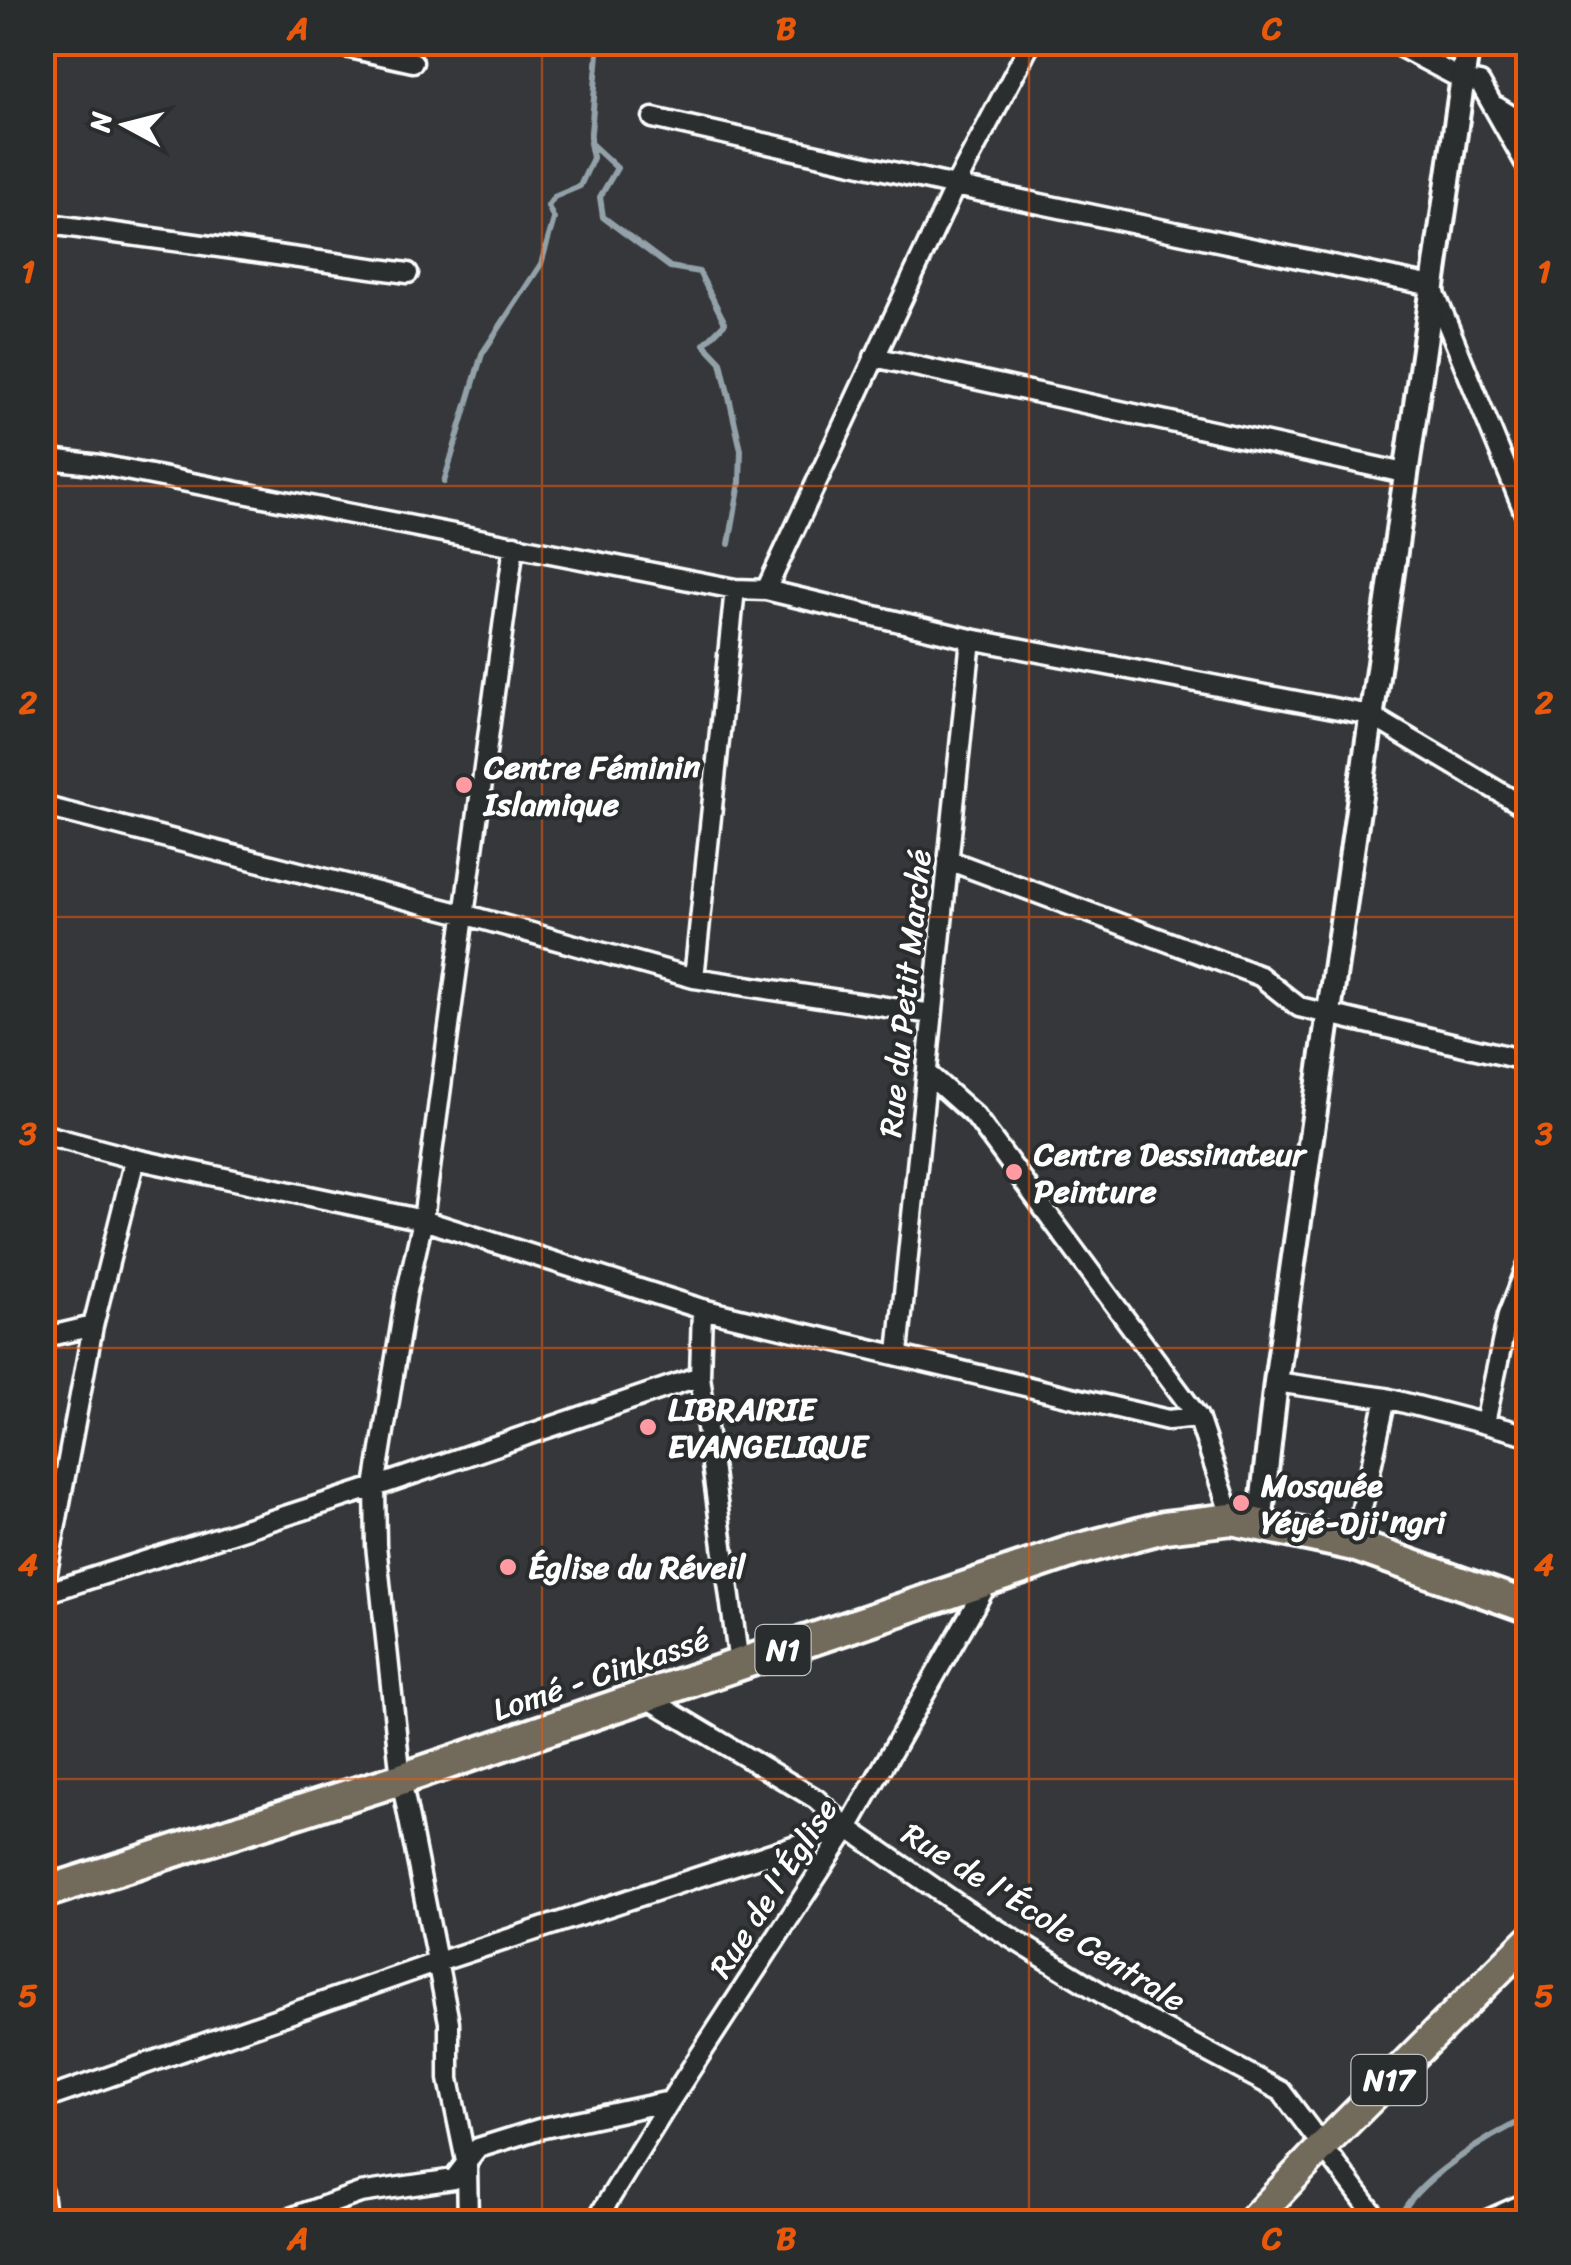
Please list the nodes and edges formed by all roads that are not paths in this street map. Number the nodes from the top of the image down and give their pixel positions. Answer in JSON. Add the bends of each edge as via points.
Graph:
{"nodes":[{"id":1,"x":323,"y":42,"type":"edge"},
{"id":2,"x":1031,"y":42,"type":"edge"},
{"id":3,"x":1390,"y":42,"type":"edge"},
{"id":4,"x":1468,"y":42,"type":"edge"},
{"id":5,"x":413,"y":62,"type":"dead end"},
{"id":6,"x":1463,"y":80,"type":"junction"},
{"id":7,"x":1492,"y":104,"type":"junction"},
{"id":8,"x":654,"y":118,"type":"dead end"},
{"id":9,"x":1528,"y":126,"type":"edge"},
{"id":10,"x":1528,"y":168,"type":"edge"},
{"id":11,"x":955,"y":186,"type":"junction"},
{"id":12,"x":42,"y":223,"type":"edge"},
{"id":13,"x":408,"y":273,"type":"dead end"},
{"id":14,"x":1432,"y":286,"type":"junction"},
{"id":15,"x":874,"y":357,"type":"junction"},
{"id":16,"x":42,"y":458,"type":"edge"},
{"id":17,"x":1404,"y":473,"type":"junction"},
{"id":18,"x":1528,"y":520,"type":"edge"},
{"id":19,"x":514,"y":545,"type":"junction"},
{"id":20,"x":735,"y":589,"type":"junction"},
{"id":21,"x":766,"y":590,"type":"junction"},
{"id":22,"x":971,"y":638,"type":"junction"},
{"id":23,"x":1370,"y":715,"type":"junction"},
{"id":24,"x":42,"y":806,"type":"edge"},
{"id":25,"x":1528,"y":809,"type":"edge"},
{"id":26,"x":948,"y":860,"type":"junction"},
{"id":27,"x":464,"y":914,"type":"junction"},
{"id":28,"x":694,"y":978,"type":"junction"},
{"id":29,"x":932,"y":1014,"type":"junction"},
{"id":30,"x":1328,"y":1015,"type":"junction"},
{"id":31,"x":1528,"y":1061,"type":"edge"},
{"id":32,"x":928,"y":1074,"type":"junction"},
{"id":33,"x":42,"y":1134,"type":"edge"},
{"id":34,"x":135,"y":1159,"type":"junction"},
{"id":35,"x":423,"y":1220,"type":"junction"},
{"id":36,"x":1528,"y":1264,"type":"edge"},
{"id":37,"x":702,"y":1309,"type":"junction"},
{"id":38,"x":93,"y":1326,"type":"junction"},
{"id":39,"x":42,"y":1338,"type":"edge"},
{"id":40,"x":898,"y":1353,"type":"junction"},
{"id":41,"x":700,"y":1376,"type":"junction"},
{"id":42,"x":1276,"y":1382,"type":"junction"},
{"id":43,"x":1386,"y":1398,"type":"junction"},
{"id":44,"x":1198,"y":1417,"type":"junction"},
{"id":45,"x":1485,"y":1423,"type":"junction"},
{"id":46,"x":1528,"y":1435,"type":"edge"},
{"id":47,"x":375,"y":1487,"type":"junction"},
{"id":48,"x":1246,"y":1521,"type":"junction"},
{"id":49,"x":1354,"y":1545,"type":"junction"},
{"id":50,"x":990,"y":1579,"type":"junction"},
{"id":51,"x":43,"y":1594,"type":"edge"},
{"id":52,"x":1528,"y":1607,"type":"edge"},
{"id":53,"x":739,"y":1664,"type":"junction"},
{"id":54,"x":644,"y":1696,"type":"junction"},
{"id":55,"x":401,"y":1779,"type":"junction"},
{"id":56,"x":848,"y":1828,"type":"junction"},
{"id":57,"x":42,"y":1893,"type":"edge"},
{"id":58,"x":1528,"y":1941,"type":"edge"},
{"id":59,"x":438,"y":1962,"type":"junction"},
{"id":60,"x":42,"y":2100,"type":"edge"},
{"id":61,"x":670,"y":2101,"type":"junction"},
{"id":62,"x":1323,"y":2146,"type":"junction"},
{"id":63,"x":467,"y":2166,"type":"junction"},
{"id":64,"x":42,"y":2192,"type":"edge"},
{"id":65,"x":1528,"y":2202,"type":"edge"},
{"id":66,"x":1380,"y":2221,"type":"edge"},
{"id":67,"x":46,"y":2222,"type":"edge"},
{"id":68,"x":279,"y":2222,"type":"edge"},
{"id":69,"x":468,"y":2222,"type":"edge"},
{"id":70,"x":595,"y":2222,"type":"edge"},
{"id":71,"x":1251,"y":2222,"type":"edge"},
{"id":72,"x":1484,"y":2222,"type":"edge"}],
"edges":[{"from":1,"to":5,"type":"street"},
{"from":2,"to":11,"type":"street"},
{"from":3,"to":6,"type":"street"},
{"from":4,"to":6,"type":"main road"},
{"from":6,"to":7,"type":"street","via":[[1480,83]]},
{"from":6,"to":14,"type":"main road"},
{"from":7,"to":9,"type":"street"},
{"from":7,"to":10,"type":"street"},
{"from":8,"to":11,"type":"street"},
{"from":11,"to":14,"type":"street"},
{"from":11,"to":15,"type":"street"},
{"from":12,"to":13,"type":"street"},
{"from":14,"to":17,"type":"main road"},
{"from":14,"to":18,"type":"street"},
{"from":15,"to":17,"type":"street"},
{"from":15,"to":21,"type":"street"},
{"from":16,"to":19,"type":"street"},
{"from":17,"to":23,"type":"main road"},
{"from":19,"to":20,"type":"street"},
{"from":19,"to":27,"type":"street"},
{"from":20,"to":21,"type":"street"},
{"from":20,"to":28,"type":"street"},
{"from":21,"to":22,"type":"street"},
{"from":22,"to":23,"type":"street"},
{"from":22,"to":26,"type":"street","name":"Rue du Petit Marché"},
{"from":23,"to":25,"type":"street"},
{"from":23,"to":30,"type":"main road"},
{"from":24,"to":27,"type":"street"},
{"from":26,"to":29,"type":"street","name":"Rue du Petit Marché"},
{"from":26,"to":30,"type":"street","via":[[1260,976],[1299,1006]]},
{"from":27,"to":28,"type":"street"},
{"from":27,"to":35,"type":"street"},
{"from":28,"to":29,"type":"street"},
{"from":29,"to":32,"type":"street","name":"Rue du Petit Marché"},
{"from":30,"to":31,"type":"street"},
{"from":30,"to":42,"type":"main road"},
{"from":32,"to":40,"type":"street","name":"Rue du Petit Marché"},
{"from":32,"to":44,"type":"street","via":[[975,1116]]},
{"from":33,"to":34,"type":"street"},
{"from":34,"to":35,"type":"street"},
{"from":34,"to":38,"type":"street"},
{"from":35,"to":37,"type":"street"},
{"from":35,"to":47,"type":"street"},
{"from":36,"to":45,"type":"street","via":[[1508,1315]]},
{"from":37,"to":40,"type":"street"},
{"from":37,"to":41,"type":"street"},
{"from":38,"to":39,"type":"street"},
{"from":38,"to":51,"type":"street"},
{"from":40,"to":44,"type":"street","via":[[1168,1420]]},
{"from":41,"to":47,"type":"street"},
{"from":41,"to":53,"type":"street"},
{"from":42,"to":43,"type":"street"},
{"from":42,"to":48,"type":"main road"},
{"from":43,"to":45,"type":"street"},
{"from":43,"to":49,"type":"street"},
{"from":44,"to":48,"type":"street"},
{"from":45,"to":46,"type":"street"},
{"from":47,"to":51,"type":"street"},
{"from":47,"to":55,"type":"street"},
{"from":48,"to":49,"type":"highway","name":"Lomé - Cinkassé","number":"N1"},
{"from":48,"to":50,"type":"highway","name":"Lomé - Cinkassé","number":"N1","via":[[1130,1535]]},
{"from":49,"to":52,"type":"highway","name":"Lomé - Cinkassé","number":"N1"},
{"from":50,"to":53,"type":"highway","name":"Lomé - Cinkassé","number":"N1"},
{"from":50,"to":56,"type":"street","name":"Rue de l'Église"},
{"from":53,"to":54,"type":"highway","name":"Lomé - Cinkassé","number":"N1"},
{"from":54,"to":55,"type":"highway","name":"Lomé - Cinkassé","number":"N1"},
{"from":54,"to":56,"type":"street","name":"Rue de l'École Centrale","via":[[816,1800]]},
{"from":55,"to":57,"type":"highway","name":"Lomé - Cinkassé","number":"N1"},
{"from":55,"to":59,"type":"street"},
{"from":56,"to":59,"type":"street"},
{"from":56,"to":61,"type":"street","name":"Rue de l'Église"},
{"from":56,"to":62,"type":"street","name":"Rue de l'École Centrale","via":[[1134,2013],[1280,2091]]},
{"from":58,"to":62,"type":"main road","number":"N17"},
{"from":59,"to":60,"type":"street"},
{"from":59,"to":63,"type":"street","via":[[450,2022],[449,2079]]},
{"from":61,"to":63,"type":"street","via":[[478,2148]]},
{"from":61,"to":70,"type":"street","name":"Rue de l'Église"},
{"from":62,"to":66,"type":"street","name":"Rue de l'École Centrale"},
{"from":62,"to":71,"type":"main road","number":"N17"},
{"from":63,"to":68,"type":"street","via":[[454,2180],[360,2193]]},
{"from":63,"to":69,"type":"street"},
{"from":64,"to":67,"type":"street"},
{"from":65,"to":72,"type":"street"}]}
